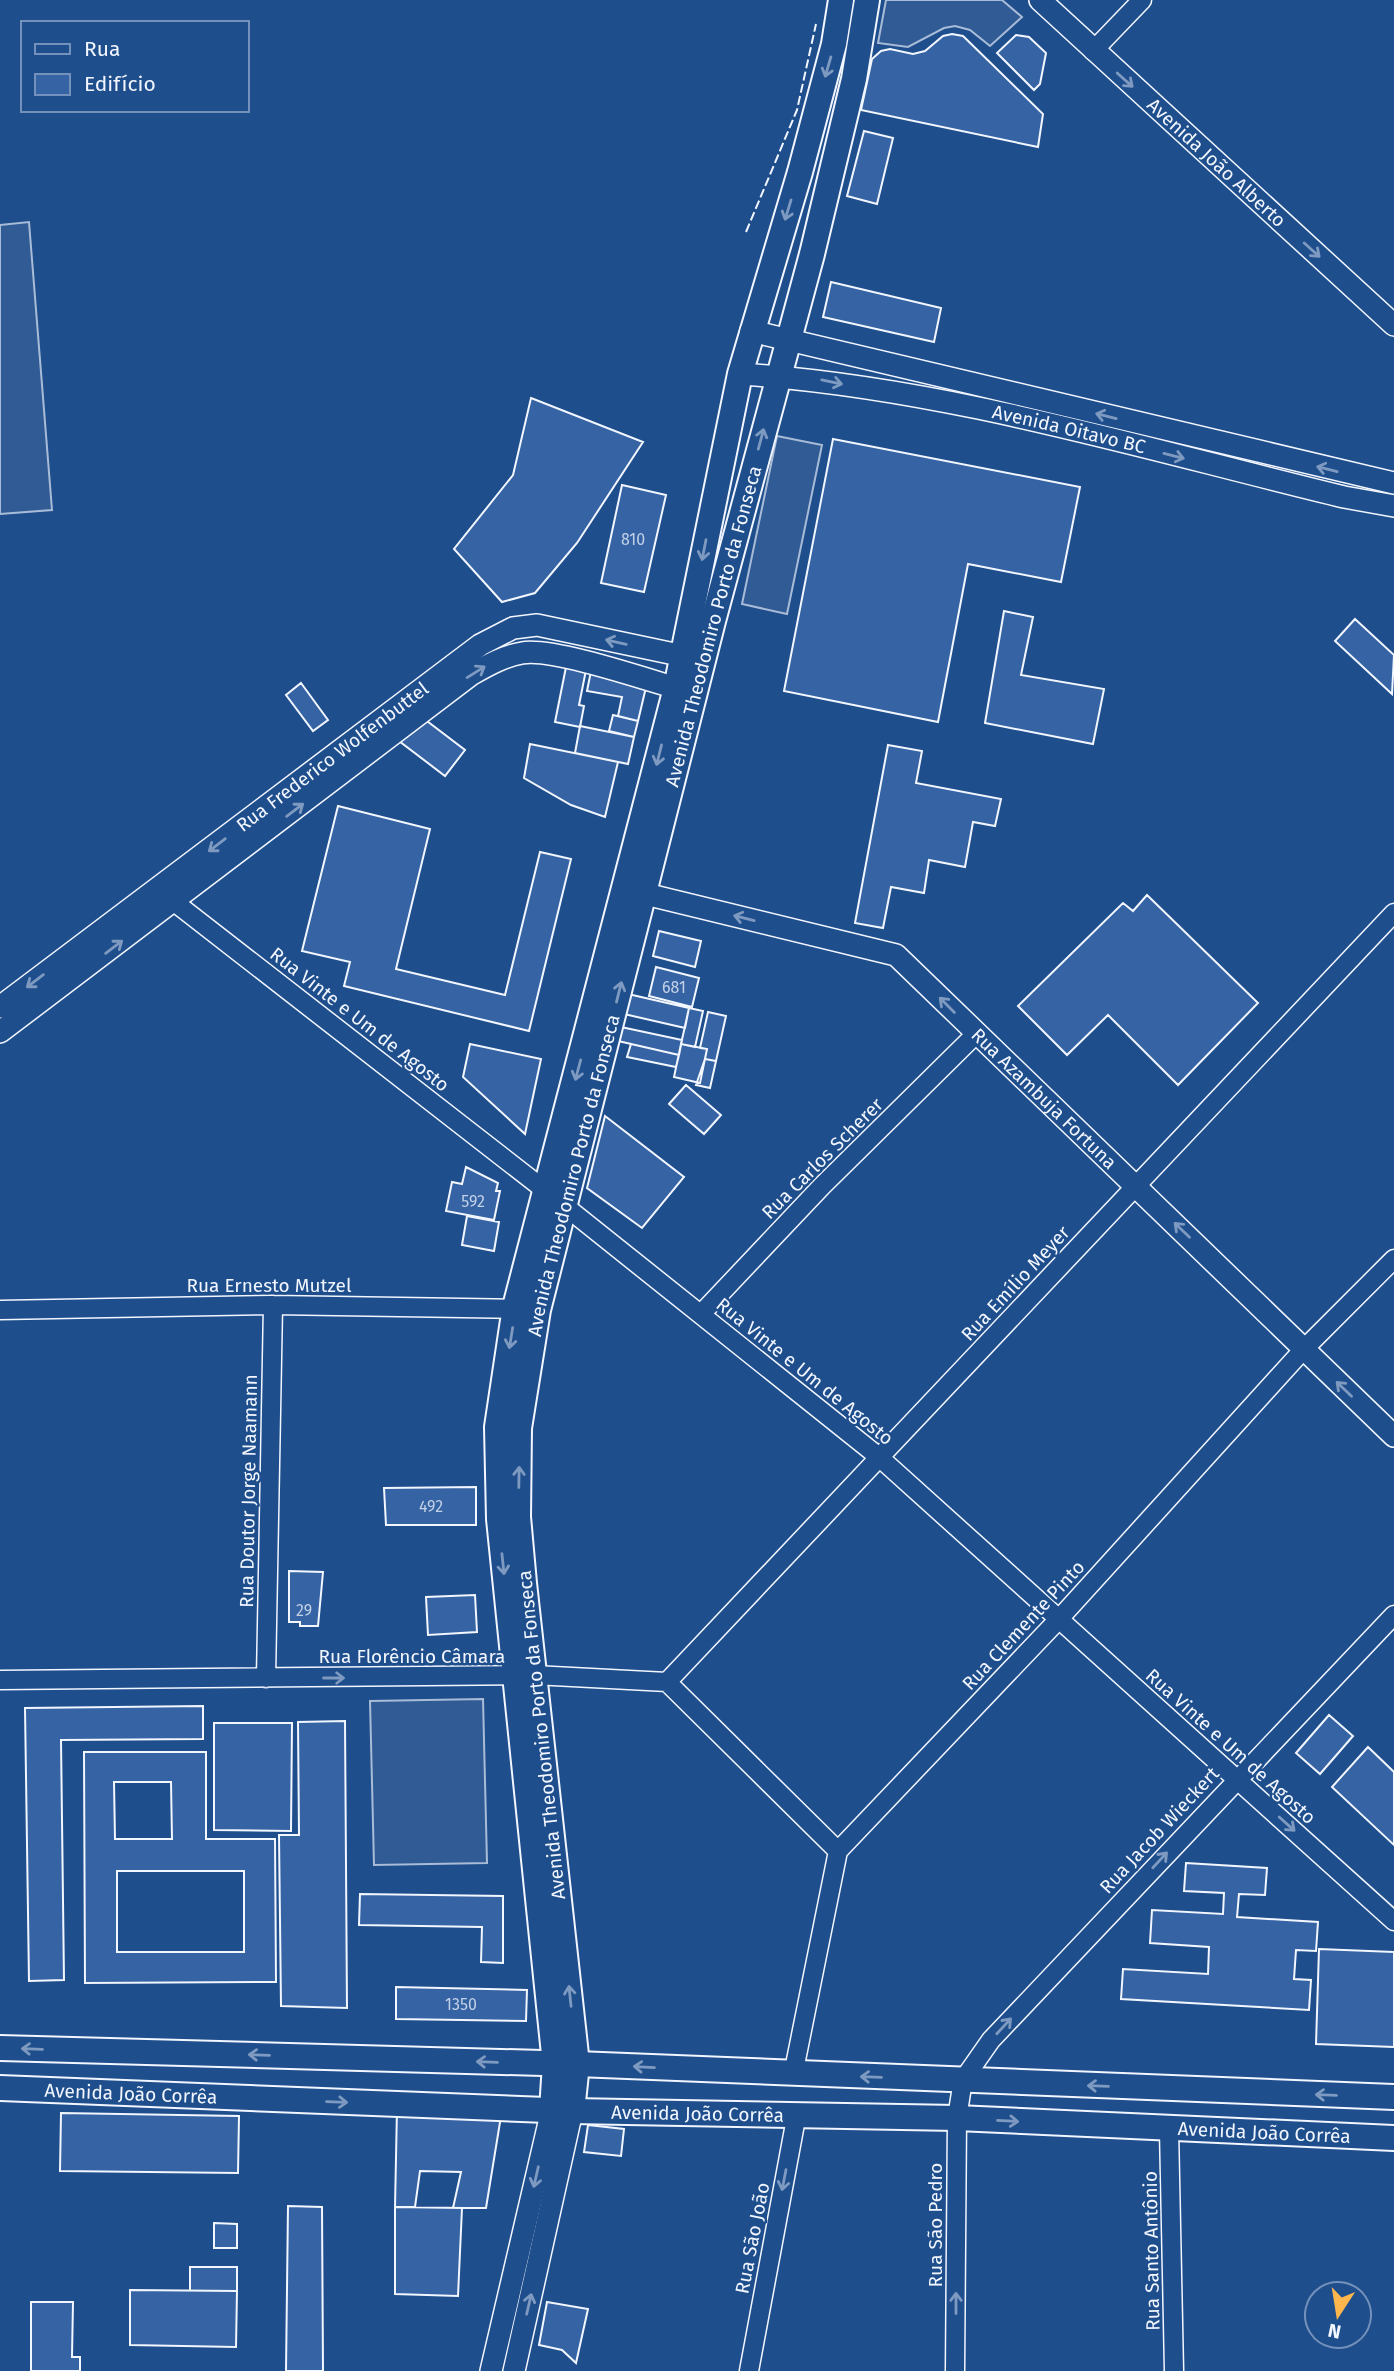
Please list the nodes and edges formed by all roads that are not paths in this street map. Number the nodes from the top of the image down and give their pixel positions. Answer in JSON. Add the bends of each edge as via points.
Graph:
{"nodes":[{"id":1,"x":841,"y":0,"type":"edge"},
{"id":2,"x":867,"y":0,"type":"edge"},
{"id":3,"x":1040,"y":0,"type":"edge"},
{"id":4,"x":1142,"y":0,"type":"edge"},
{"id":5,"x":1093,"y":51,"type":"junction"},
{"id":6,"x":818,"y":100,"type":"junction"},
{"id":7,"x":847,"y":108,"type":"junction"},
{"id":8,"x":800,"y":172,"type":"junction"},
{"id":9,"x":830,"y":178,"type":"junction"},
{"id":10,"x":1394,"y":325,"type":"edge"},
{"id":11,"x":751,"y":331,"type":"junction"},
{"id":12,"x":787,"y":340,"type":"junction"},
{"id":13,"x":740,"y":374,"type":"junction"},
{"id":14,"x":777,"y":376,"type":"junction"},
{"id":15,"x":1394,"y":483,"type":"edge"},
{"id":16,"x":1394,"y":506,"type":"edge"},
{"id":17,"x":712,"y":510,"type":"junction"},
{"id":18,"x":740,"y":518,"type":"junction"},
{"id":19,"x":693,"y":658,"type":"junction"},
{"id":20,"x":685,"y":691,"type":"junction"},
{"id":21,"x":347,"y":757,"type":"junction"},
{"id":22,"x":635,"y":891,"type":"junction"},
{"id":23,"x":167,"y":896,"type":"junction"},
{"id":24,"x":1394,"y":913,"type":"edge"},
{"id":25,"x":0,"y":1007,"type":"edge"},
{"id":26,"x":0,"y":1032,"type":"edge"},
{"id":27,"x":976,"y":1034,"type":"junction"},
{"id":28,"x":1136,"y":1185,"type":"junction"},
{"id":29,"x":555,"y":1198,"type":"junction"},
{"id":30,"x":1394,"y":1259,"type":"edge"},
{"id":31,"x":273,"y":1304,"type":"junction"},
{"id":32,"x":527,"y":1309,"type":"junction"},
{"id":33,"x":0,"y":1310,"type":"edge"},
{"id":34,"x":701,"y":1314,"type":"junction"},
{"id":35,"x":1303,"y":1350,"type":"junction"},
{"id":36,"x":1394,"y":1436,"type":"edge"},
{"id":37,"x":879,"y":1457,"type":"junction"},
{"id":38,"x":1394,"y":1615,"type":"edge"},
{"id":39,"x":1059,"y":1619,"type":"junction"},
{"id":40,"x":524,"y":1676,"type":"junction"},
{"id":41,"x":266,"y":1678,"type":"junction"},
{"id":42,"x":0,"y":1680,"type":"edge"},
{"id":43,"x":667,"y":1682,"type":"junction"},
{"id":44,"x":1236,"y":1778,"type":"junction"},
{"id":45,"x":838,"y":1851,"type":"junction"},
{"id":46,"x":1394,"y":1921,"type":"edge"},
{"id":47,"x":0,"y":2048,"type":"edge"},
{"id":48,"x":566,"y":2064,"type":"junction"},
{"id":49,"x":793,"y":2075,"type":"junction"},
{"id":50,"x":0,"y":2088,"type":"edge"},
{"id":51,"x":1394,"y":2097,"type":"edge"},
{"id":52,"x":960,"y":2100,"type":"junction"},
{"id":53,"x":562,"y":2111,"type":"junction"},
{"id":54,"x":797,"y":2113,"type":"junction"},
{"id":55,"x":1169,"y":2129,"type":"junction"},
{"id":56,"x":1394,"y":2138,"type":"edge"},
{"id":57,"x":491,"y":2371,"type":"edge"},
{"id":58,"x":513,"y":2371,"type":"edge"},
{"id":59,"x":748,"y":2371,"type":"edge"},
{"id":60,"x":956,"y":2371,"type":"edge"},
{"id":61,"x":1174,"y":2371,"type":"edge"}],
"edges":[{"from":1,"to":6,"type":"main road","name":"Avenida Theodomiro Porto da Fonseca","one_way":true},
{"from":2,"to":7,"type":"main road","name":"Avenida Theodomiro Porto da Fonseca"},
{"from":3,"to":5,"type":"street","name":"Avenida João Alberto"},
{"from":4,"to":5,"type":"street"},
{"from":5,"to":10,"type":"street","name":"Avenida João Alberto","one_way":true},
{"from":6,"to":7,"type":"main road"},
{"from":6,"to":8,"type":"main road","name":"Avenida Theodomiro Porto da Fonseca"},
{"from":7,"to":9,"type":"main road","name":"Avenida Theodomiro Porto da Fonseca"},
{"from":8,"to":9,"type":"main road"},
{"from":8,"to":11,"type":"main road","name":"Avenida Theodomiro Porto da Fonseca","one_way":true},
{"from":9,"to":12,"type":"main road","name":"Avenida Theodomiro Porto da Fonseca"},
{"from":11,"to":12,"type":"street","name":"Avenida Oitavo BC"},
{"from":11,"to":13,"type":"main road","name":"Avenida Theodomiro Porto da Fonseca"},
{"from":12,"to":14,"type":"main road","name":"Avenida Theodomiro Porto da Fonseca"},
{"from":15,"to":12,"type":"street","name":"Avenida Oitavo BC","one_way":true},
{"from":13,"to":14,"type":"street","name":"Avenida Oitavo BC"},
{"from":13,"to":17,"type":"main road","name":"Avenida Theodomiro Porto da Fonseca"},
{"from":14,"to":16,"type":"street","name":"Avenida Oitavo BC","one_way":true,"via":[[974,408]]},
{"from":18,"to":14,"type":"main road","name":"Avenida Theodomiro Porto da Fonseca","one_way":true},
{"from":17,"to":18,"type":"main road"},
{"from":17,"to":19,"type":"main road","name":"Avenida Theodomiro Porto da Fonseca","one_way":true},
{"from":18,"to":19,"type":"main road","name":"Avenida Theodomiro Porto da Fonseca"},
{"from":19,"to":20,"type":"main road","name":"Avenida Theodomiro Porto da Fonseca"},
{"from":19,"to":21,"type":"street","name":"Rua Frederico Wolfenbuttel","one_way":true,"via":[[537,625],[513,628],[480,645]]},
{"from":21,"to":20,"type":"street","name":"Rua Frederico Wolfenbuttel","one_way":true,"via":[[472,674],[524,652],[549,653]]},
{"from":20,"to":22,"type":"main road","name":"Avenida Theodomiro Porto da Fonseca"},
{"from":21,"to":23,"type":"street","name":"Rua Frederico Wolfenbuttel"},
{"from":27,"to":22,"type":"street","name":"Rua Azambuja Fortuna","one_way":true,"via":[[896,955]]},
{"from":22,"to":29,"type":"main road","name":"Avenida Theodomiro Porto da Fonseca"},
{"from":23,"to":25,"type":"street","name":"Rua Frederico Wolfenbuttel","one_way":true},
{"from":26,"to":23,"type":"street","name":"Rua Frederico Wolfenbuttel","one_way":true},
{"from":23,"to":29,"type":"street","name":"Rua Vinte e Um de Agosto"},
{"from":24,"to":28,"type":"street","name":"Rua Emílio Meyer"},
{"from":27,"to":28,"type":"street","name":"Rua Azambuja Fortuna"},
{"from":27,"to":34,"type":"street","name":"Rua Carlos Scherer"},
{"from":35,"to":28,"type":"street","name":"Rua Azambuja Fortuna","one_way":true},
{"from":28,"to":37,"type":"street","name":"Rua Emílio Meyer"},
{"from":29,"to":32,"type":"main road","name":"Avenida Theodomiro Porto da Fonseca"},
{"from":29,"to":34,"type":"street","name":"Rua Vinte e Um de Agosto"},
{"from":30,"to":35,"type":"street","name":"Rua Clemente Pinto"},
{"from":31,"to":32,"type":"street","name":"Rua Ernesto Mutzel"},
{"from":31,"to":33,"type":"street","name":"Rua Ernesto Mutzel"},
{"from":31,"to":41,"type":"street","name":"Rua Doutor Jorge Naamann"},
{"from":32,"to":40,"type":"main road","name":"Avenida Theodomiro Porto da Fonseca","via":[[497,1427]]},
{"from":34,"to":37,"type":"street","name":"Rua Vinte e Um de Agosto"},
{"from":36,"to":35,"type":"street","name":"Rua Azambuja Fortuna","one_way":true},
{"from":35,"to":39,"type":"street","name":"Rua Clemente Pinto"},
{"from":37,"to":39,"type":"street","name":"Rua Vinte e Um de Agosto"},
{"from":37,"to":43,"type":"street","name":"Rua Emílio Meyer"},
{"from":38,"to":44,"type":"street","name":"Rua Jacob Wieckert"},
{"from":39,"to":44,"type":"street","name":"Rua Vinte e Um de Agosto"},
{"from":39,"to":45,"type":"street","name":"Rua Clemente Pinto"},
{"from":41,"to":40,"type":"street","name":"Rua Florêncio Câmara","one_way":true},
{"from":40,"to":43,"type":"street","name":"Rua Florêncio Câmara"},
{"from":40,"to":48,"type":"main road","name":"Avenida Theodomiro Porto da Fonseca"},
{"from":41,"to":42,"type":"street","name":"Rua Florêncio Câmara"},
{"from":43,"to":45,"type":"street"},
{"from":44,"to":46,"type":"street","name":"Rua Vinte e Um de Agosto","one_way":true},
{"from":52,"to":44,"type":"street","name":"Rua Jacob Wieckert","one_way":true,"via":[[990,2040]]},
{"from":45,"to":49,"type":"street"},
{"from":48,"to":47,"type":"main road","name":"Avenida João Corrêa","one_way":true},
{"from":49,"to":48,"type":"main road","name":"Avenida João Corrêa","one_way":true},
{"from":48,"to":53,"type":"main road","name":"Avenida Theodomiro Porto da Fonseca"},
{"from":52,"to":49,"type":"main road","name":"Avenida João Corrêa","one_way":true},
{"from":50,"to":53,"type":"main road","name":"Avenida João Corrêa","one_way":true},
{"from":51,"to":52,"type":"main road","name":"Avenida João Corrêa","one_way":true},
{"from":52,"to":54,"type":"main road","name":"Avenida João Corrêa"},
{"from":52,"to":55,"type":"main road","name":"Avenida João Corrêa","one_way":true},
{"from":60,"to":52,"type":"street","name":"Rua São Pedro","one_way":true},
{"from":53,"to":54,"type":"main road","name":"Avenida João Corrêa"},
{"from":53,"to":57,"type":"street","name":"Avenida Theodomiro Porto da Fonseca","one_way":true},
{"from":58,"to":53,"type":"street","name":"Avenida Theodomiro Porto da Fonseca","one_way":true},
{"from":54,"to":59,"type":"street","name":"Rua São João","one_way":true},
{"from":55,"to":56,"type":"main road","name":"Avenida João Corrêa"},
{"from":55,"to":61,"type":"street","name":"Rua Santo Antônio"}]}
